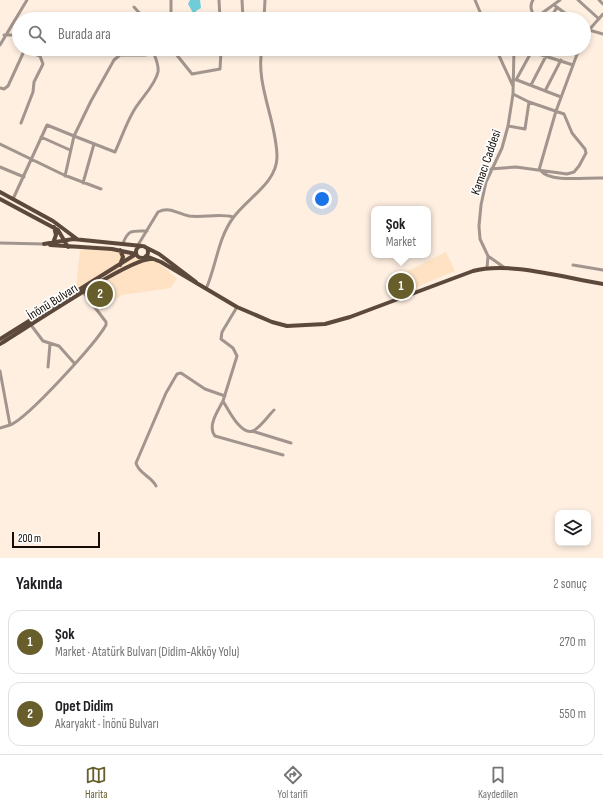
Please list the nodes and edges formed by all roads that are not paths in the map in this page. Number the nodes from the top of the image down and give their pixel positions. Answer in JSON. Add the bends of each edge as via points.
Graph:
{"nodes":[{"id":1,"x":27,"y":0,"type":"edge"},
{"id":2,"x":171,"y":0,"type":"edge"},
{"id":3,"x":219,"y":0,"type":"edge"},
{"id":4,"x":242,"y":0,"type":"edge"},
{"id":5,"x":265,"y":0,"type":"edge"},
{"id":6,"x":475,"y":0,"type":"edge"},
{"id":7,"x":533,"y":0,"type":"edge"},
{"id":8,"x":560,"y":0,"type":"edge"},
{"id":9,"x":578,"y":0,"type":"edge"},
{"id":10,"x":599,"y":0,"type":"edge"},
{"id":11,"x":603,"y":4,"type":"edge"},
{"id":12,"x":556,"y":6,"type":"junction"},
{"id":13,"x":134,"y":7,"type":"dead end"},
{"id":14,"x":19,"y":12,"type":"edge"},
{"id":15,"x":139,"y":12,"type":"edge"},
{"id":16,"x":172,"y":12,"type":"edge"},
{"id":17,"x":220,"y":12,"type":"edge"},
{"id":18,"x":243,"y":12,"type":"edge"},
{"id":19,"x":264,"y":12,"type":"edge"},
{"id":20,"x":480,"y":12,"type":"edge"},
{"id":21,"x":533,"y":12,"type":"edge"},
{"id":22,"x":546,"y":12,"type":"edge"},
{"id":23,"x":553,"y":12,"type":"edge"},
{"id":24,"x":564,"y":12,"type":"edge"},
{"id":25,"x":603,"y":14,"type":"edge"},
{"id":26,"x":599,"y":19,"type":"junction"},
{"id":27,"x":12,"y":23,"type":"edge"},
{"id":28,"x":591,"y":27,"type":"edge"},
{"id":29,"x":591,"y":31,"type":"edge"},
{"id":30,"x":603,"y":34,"type":"edge"},
{"id":31,"x":4,"y":35,"type":"junction"},
{"id":32,"x":12,"y":35,"type":"edge"},
{"id":33,"x":0,"y":44,"type":"edge"},
{"id":34,"x":22,"y":56,"type":"edge"},
{"id":35,"x":40,"y":56,"type":"edge"},
{"id":36,"x":119,"y":56,"type":"edge"},
{"id":37,"x":155,"y":56,"type":"edge"},
{"id":38,"x":178,"y":56,"type":"edge"},
{"id":39,"x":221,"y":56,"type":"edge"},
{"id":40,"x":261,"y":56,"type":"edge"},
{"id":41,"x":499,"y":56,"type":"edge"},
{"id":42,"x":514,"y":56,"type":"edge"},
{"id":43,"x":530,"y":56,"type":"edge"},
{"id":44,"x":546,"y":56,"type":"joint"},
{"id":45,"x":576,"y":56,"type":"edge"},
{"id":46,"x":561,"y":60,"type":"junction"},
{"id":47,"x":573,"y":65,"type":"junction"},
{"id":48,"x":516,"y":80,"type":"junction"},
{"id":49,"x":531,"y":85,"type":"junction"},
{"id":50,"x":514,"y":87,"type":"junction"},
{"id":51,"x":0,"y":88,"type":"edge"},
{"id":52,"x":545,"y":91,"type":"junction"},
{"id":53,"x":513,"y":94,"type":"junction"},
{"id":54,"x":561,"y":96,"type":"junction"},
{"id":55,"x":529,"y":102,"type":"junction"},
{"id":56,"x":556,"y":111,"type":"junction"},
{"id":57,"x":21,"y":123,"type":"dead end"},
{"id":58,"x":508,"y":126,"type":"junction"},
{"id":59,"x":74,"y":136,"type":"junction"},
{"id":60,"x":42,"y":137,"type":"junction"},
{"id":61,"x":0,"y":144,"type":"edge"},
{"id":62,"x":94,"y":144,"type":"junction"},
{"id":63,"x":70,"y":150,"type":"junction"},
{"id":64,"x":33,"y":160,"type":"junction"},
{"id":65,"x":0,"y":167,"type":"edge"},
{"id":66,"x":490,"y":169,"type":"junction"},
{"id":67,"x":540,"y":170,"type":"junction"},
{"id":68,"x":24,"y":176,"type":"junction"},
{"id":69,"x":65,"y":176,"type":"junction"},
{"id":70,"x":603,"y":178,"type":"edge"},
{"id":71,"x":83,"y":183,"type":"junction"},
{"id":72,"x":101,"y":190,"type":"dead end"},
{"id":73,"x":0,"y":192,"type":"edge"},
{"id":74,"x":0,"y":199,"type":"edge"},
{"id":75,"x":13,"y":199,"type":"junction"},
{"id":76,"x":233,"y":216,"type":"junction"},
{"id":77,"x":54,"y":227,"type":"junction"},
{"id":78,"x":147,"y":231,"type":"junction"},
{"id":79,"x":65,"y":240,"type":"junction"},
{"id":80,"x":79,"y":240,"type":"junction"},
{"id":81,"x":52,"y":243,"type":"junction"},
{"id":82,"x":123,"y":243,"type":"junction"},
{"id":83,"x":0,"y":244,"type":"edge"},
{"id":84,"x":44,"y":244,"type":"junction"},
{"id":85,"x":142,"y":246,"type":"junction"},
{"id":86,"x":68,"y":247,"type":"junction"},
{"id":87,"x":78,"y":247,"type":"junction"},
{"id":88,"x":120,"y":250,"type":"junction"},
{"id":89,"x":136,"y":254,"type":"junction"},
{"id":90,"x":488,"y":256,"type":"junction"},
{"id":91,"x":144,"y":257,"type":"junction"},
{"id":92,"x":154,"y":259,"type":"junction"},
{"id":93,"x":136,"y":263,"type":"junction"},
{"id":94,"x":573,"y":265,"type":"dead end"},
{"id":95,"x":119,"y":267,"type":"junction"},
{"id":96,"x":487,"y":268,"type":"junction"},
{"id":97,"x":505,"y":268,"type":"junction"},
{"id":98,"x":603,"y":270,"type":"edge"},
{"id":99,"x":603,"y":284,"type":"edge"},
{"id":100,"x":199,"y":285,"type":"junction"},
{"id":101,"x":206,"y":289,"type":"junction"},
{"id":102,"x":84,"y":293,"type":"junction"},
{"id":103,"x":237,"y":307,"type":"junction"},
{"id":104,"x":31,"y":325,"type":"junction"},
{"id":105,"x":0,"y":339,"type":"edge"},
{"id":106,"x":0,"y":344,"type":"edge"},
{"id":107,"x":50,"y":344,"type":"junction"},
{"id":108,"x":74,"y":364,"type":"junction"},
{"id":109,"x":48,"y":367,"type":"dead end"},
{"id":110,"x":0,"y":371,"type":"edge"},
{"id":111,"x":225,"y":396,"type":"junction"},
{"id":112,"x":223,"y":401,"type":"junction"},
{"id":113,"x":274,"y":410,"type":"dead end"},
{"id":114,"x":10,"y":425,"type":"junction"},
{"id":115,"x":0,"y":428,"type":"edge"},
{"id":116,"x":252,"y":431,"type":"junction"},
{"id":117,"x":291,"y":443,"type":"dead end"},
{"id":118,"x":283,"y":455,"type":"dead end"},
{"id":119,"x":156,"y":486,"type":"dead end"}],
"edges":[{"from":1,"to":14,"type":"street"},
{"from":2,"to":16,"type":"street"},
{"from":3,"to":17,"type":"street"},
{"from":4,"to":18,"type":"street"},
{"from":5,"to":19,"type":"street"},
{"from":6,"to":20,"type":"street"},
{"from":7,"to":21,"type":"street"},
{"from":8,"to":12,"type":"street"},
{"from":9,"to":26,"type":"street"},
{"from":10,"to":11,"type":"street"},
{"from":12,"to":22,"type":"street"},
{"from":12,"to":23,"type":"street"},
{"from":12,"to":24,"type":"street"},
{"from":13,"to":15,"type":"street"},
{"from":25,"to":26,"type":"street"},
{"from":26,"to":28,"type":"street"},
{"from":27,"to":31,"type":"street"},
{"from":29,"to":30,"type":"street"},
{"from":31,"to":32,"type":"street"},
{"from":31,"to":33,"type":"street"},
{"from":34,"to":51,"type":"street","via":[[8,86]]},
{"from":35,"to":57,"type":"street","via":[[43,64],[34,82]]},
{"from":36,"to":59,"type":"street","via":[[91,100]]},
{"from":37,"to":62,"type":"street","via":[[158,74],[134,110],[115,152]]},
{"from":38,"to":39,"type":"street","via":[[192,74],[220,69]]},
{"from":40,"to":76,"type":"street","via":[[260,64],[275,138],[276,166],[272,175]]},
{"from":41,"to":50,"type":"street"},
{"from":42,"to":48,"type":"street","name":"Kamacı Caddesi"},
{"from":43,"to":48,"type":"street"},
{"from":44,"to":46,"type":"street"},
{"from":44,"to":49,"type":"street"},
{"from":45,"to":47,"type":"street"},
{"from":46,"to":47,"type":"street"},
{"from":46,"to":52,"type":"street"},
{"from":47,"to":54,"type":"street"},
{"from":48,"to":49,"type":"street"},
{"from":48,"to":50,"type":"street","name":"Kamacı Caddesi"},
{"from":49,"to":52,"type":"street"},
{"from":50,"to":53,"type":"street","name":"Kamacı Caddesi"},
{"from":52,"to":54,"type":"street"},
{"from":53,"to":55,"type":"street"},
{"from":53,"to":58,"type":"street","name":"Kamacı Caddesi"},
{"from":54,"to":56,"type":"street"},
{"from":55,"to":56,"type":"street"},
{"from":55,"to":58,"type":"street","via":[[525,129]]},
{"from":56,"to":67,"type":"street"},
{"from":56,"to":67,"type":"street","via":[[566,116],[572,133],[585,149],[586,155],[571,173]]},
{"from":58,"to":66,"type":"street","name":"Kamacı Caddesi","via":[[502,148]]},
{"from":59,"to":60,"type":"street","via":[[47,126]]},
{"from":59,"to":62,"type":"street"},
{"from":59,"to":63,"type":"street"},
{"from":60,"to":63,"type":"street"},
{"from":60,"to":64,"type":"street"},
{"from":61,"to":64,"type":"street"},
{"from":62,"to":71,"type":"street"},
{"from":63,"to":69,"type":"street"},
{"from":64,"to":68,"type":"street"},
{"from":64,"to":69,"type":"street"},
{"from":65,"to":68,"type":"street"},
{"from":66,"to":67,"type":"street","via":[[506,167]]},
{"from":66,"to":90,"type":"street","name":"Kamacı Caddesi","via":[[482,195],[479,226],[480,238]]},
{"from":67,"to":70,"type":"street","via":[[548,175],[564,178]]},
{"from":68,"to":75,"type":"street"},
{"from":69,"to":71,"type":"street"},
{"from":71,"to":72,"type":"street"},
{"from":73,"to":75,"type":"main road"},
{"from":74,"to":77,"type":"main road"},
{"from":75,"to":80,"type":"main road","via":[[53,221]]},
{"from":76,"to":78,"type":"street","via":[[190,216],[163,210],[158,212]]},
{"from":76,"to":101,"type":"street"},
{"from":77,"to":79,"type":"main road"},
{"from":77,"to":81,"type":"main road","via":[[56,235]]},
{"from":78,"to":82,"type":"street","via":[[127,233]]},
{"from":78,"to":85,"type":"street"},
{"from":79,"to":80,"type":"main road"},
{"from":79,"to":81,"type":"main road"},
{"from":79,"to":86,"type":"main road"},
{"from":80,"to":82,"type":"main road"},
{"from":80,"to":87,"type":"main road"},
{"from":81,"to":84,"type":"main road"},
{"from":82,"to":85,"type":"main road"},
{"from":83,"to":84,"type":"street"},
{"from":84,"to":86,"type":"main road"},
{"from":85,"to":89,"type":"main road","name":"İnönü Bulvarı","via":[[137,248]]},
{"from":85,"to":91,"type":"main road","via":[[148,252]]},
{"from":85,"to":100,"type":"main road","via":[[159,254]]},
{"from":86,"to":87,"type":"main road"},
{"from":87,"to":88,"type":"main road"},
{"from":88,"to":89,"type":"main road"},
{"from":88,"to":95,"type":"main road","via":[[123,257]]},
{"from":89,"to":91,"type":"main road"},
{"from":89,"to":95,"type":"main road","name":"İnönü Bulvarı"},
{"from":90,"to":96,"type":"street","name":"Kamacı Caddesi"},
{"from":90,"to":97,"type":"street"},
{"from":91,"to":92,"type":"main road"},
{"from":91,"to":93,"type":"main road"},
{"from":92,"to":93,"type":"main road"},
{"from":92,"to":100,"type":"main road"},
{"from":93,"to":102,"type":"main road","name":"İnönü Bulvarı"},
{"from":94,"to":98,"type":"street"},
{"from":95,"to":105,"type":"main road","name":"İnönü Bulvarı"},
{"from":96,"to":97,"type":"main road"},
{"from":96,"to":103,"type":"main road","via":[[325,324],[287,326]]},
{"from":97,"to":99,"type":"main road"},
{"from":100,"to":101,"type":"main road"},
{"from":101,"to":103,"type":"main road"},
{"from":102,"to":104,"type":"main road","name":"İnönü Bulvarı"},
{"from":102,"to":108,"type":"street","via":[[106,325]]},
{"from":103,"to":111,"type":"street","via":[[222,332],[221,339],[233,348],[237,356]]},
{"from":104,"to":106,"type":"main road","name":"İnönü Bulvarı"},
{"from":104,"to":107,"type":"street","via":[[38,336]]},
{"from":107,"to":108,"type":"street","via":[[59,346]]},
{"from":107,"to":109,"type":"street"},
{"from":108,"to":114,"type":"street","via":[[22,418]]},
{"from":110,"to":114,"type":"street"},
{"from":111,"to":112,"type":"street"},
{"from":111,"to":119,"type":"street","via":[[208,391],[181,373],[177,374],[136,463]]},
{"from":112,"to":116,"type":"street","via":[[239,427]]},
{"from":112,"to":118,"type":"street","via":[[212,426],[215,436]]},
{"from":113,"to":116,"type":"street"},
{"from":114,"to":115,"type":"street"},
{"from":116,"to":117,"type":"street"}]}
